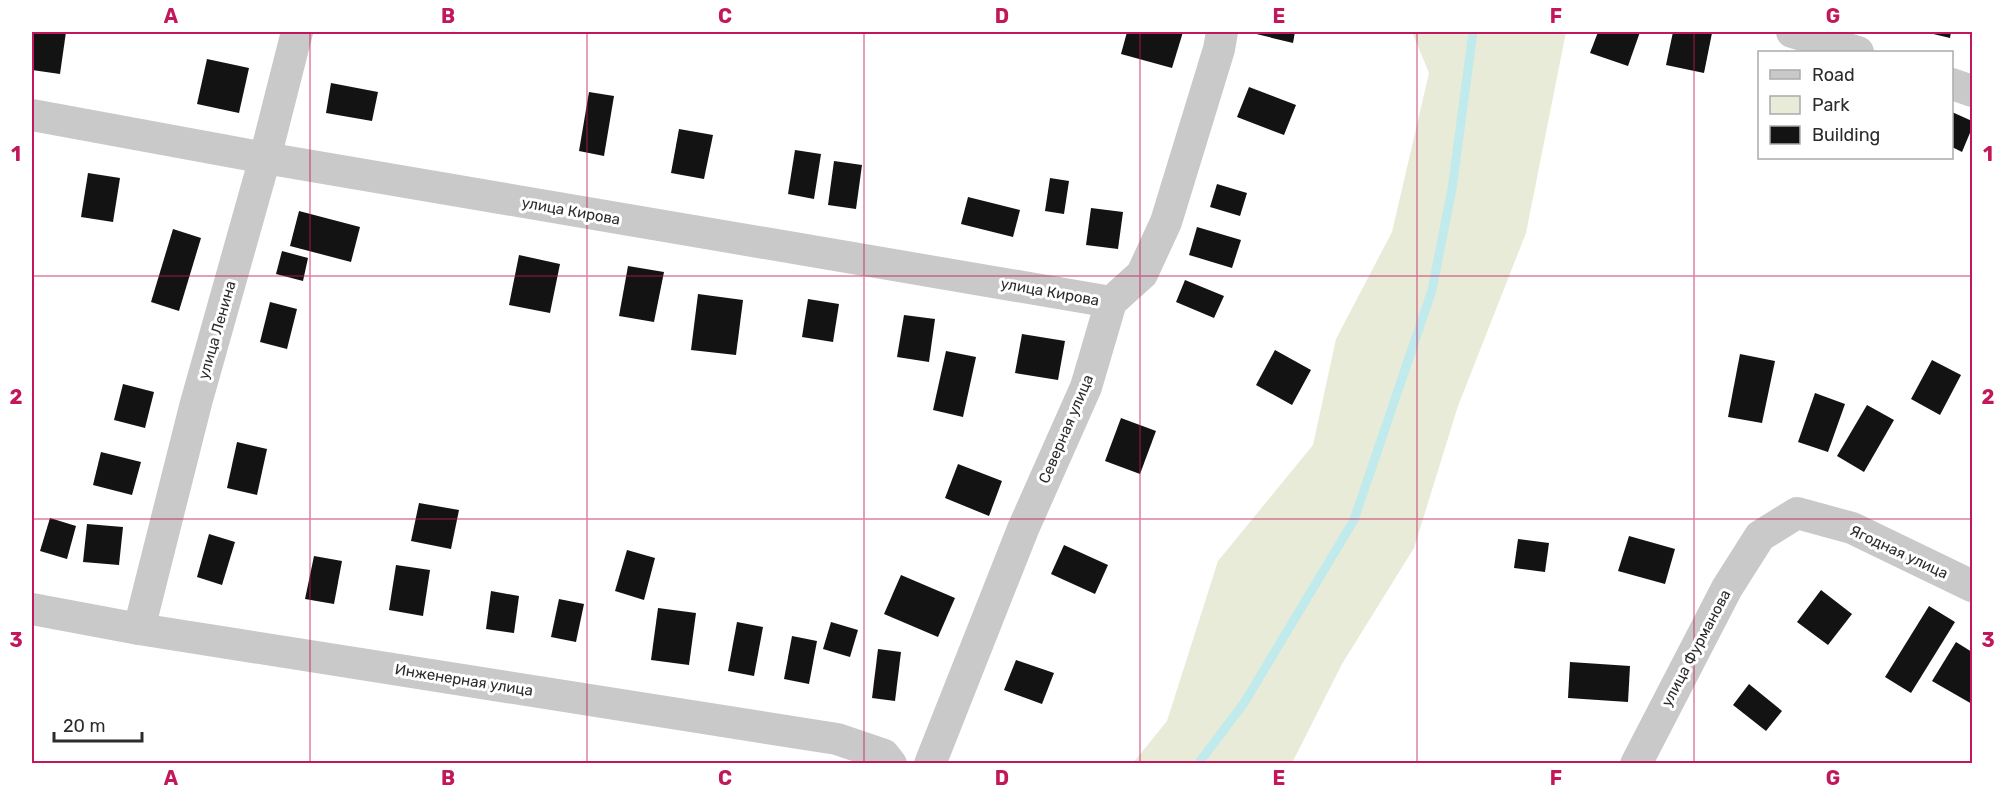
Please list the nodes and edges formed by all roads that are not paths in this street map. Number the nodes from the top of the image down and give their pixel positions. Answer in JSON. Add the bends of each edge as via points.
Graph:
{"nodes":[{"id":1,"x":297,"y":32,"type":"edge"},
{"id":2,"x":1222,"y":32,"type":"edge"},
{"id":3,"x":1792,"y":32,"type":"edge"},
{"id":4,"x":1855,"y":51,"type":"edge"},
{"id":5,"x":1953,"y":84,"type":"edge"},
{"id":6,"x":1972,"y":92,"type":"edge"},
{"id":7,"x":32,"y":115,"type":"edge"},
{"id":8,"x":264,"y":158,"type":"junction"},
{"id":9,"x":1111,"y":303,"type":"junction"},
{"id":10,"x":1760,"y":536,"type":"joint"},
{"id":11,"x":1972,"y":586,"type":"edge"},
{"id":12,"x":32,"y":609,"type":"edge"},
{"id":13,"x":139,"y":629,"type":"junction"},
{"id":14,"x":891,"y":764,"type":"edge"},
{"id":15,"x":930,"y":764,"type":"edge"},
{"id":16,"x":1636,"y":764,"type":"edge"}],
"edges":[{"from":1,"to":8,"type":"street","name":"улица Ленина"},
{"from":2,"to":9,"type":"street","via":[[1166,222],[1142,274]]},
{"from":3,"to":4,"type":"street"},
{"from":5,"to":6,"type":"street"},
{"from":7,"to":8,"type":"street","name":"улица Кирова"},
{"from":8,"to":9,"type":"street","name":"улица Кирова"},
{"from":8,"to":13,"type":"street","name":"улица Ленина"},
{"from":9,"to":15,"type":"street","name":"Северная улица","via":[[1086,387],[1023,529]]},
{"from":10,"to":11,"type":"street","name":"Ягодная улица","via":[[1797,513],[1851,528]]},
{"from":10,"to":16,"type":"street","name":"улица Фурманова","via":[[1727,588]]},
{"from":12,"to":13,"type":"street","name":"Инженерная улица"},
{"from":13,"to":14,"type":"street","name":"Инженерная улица","via":[[837,739],[884,755]]}]}
